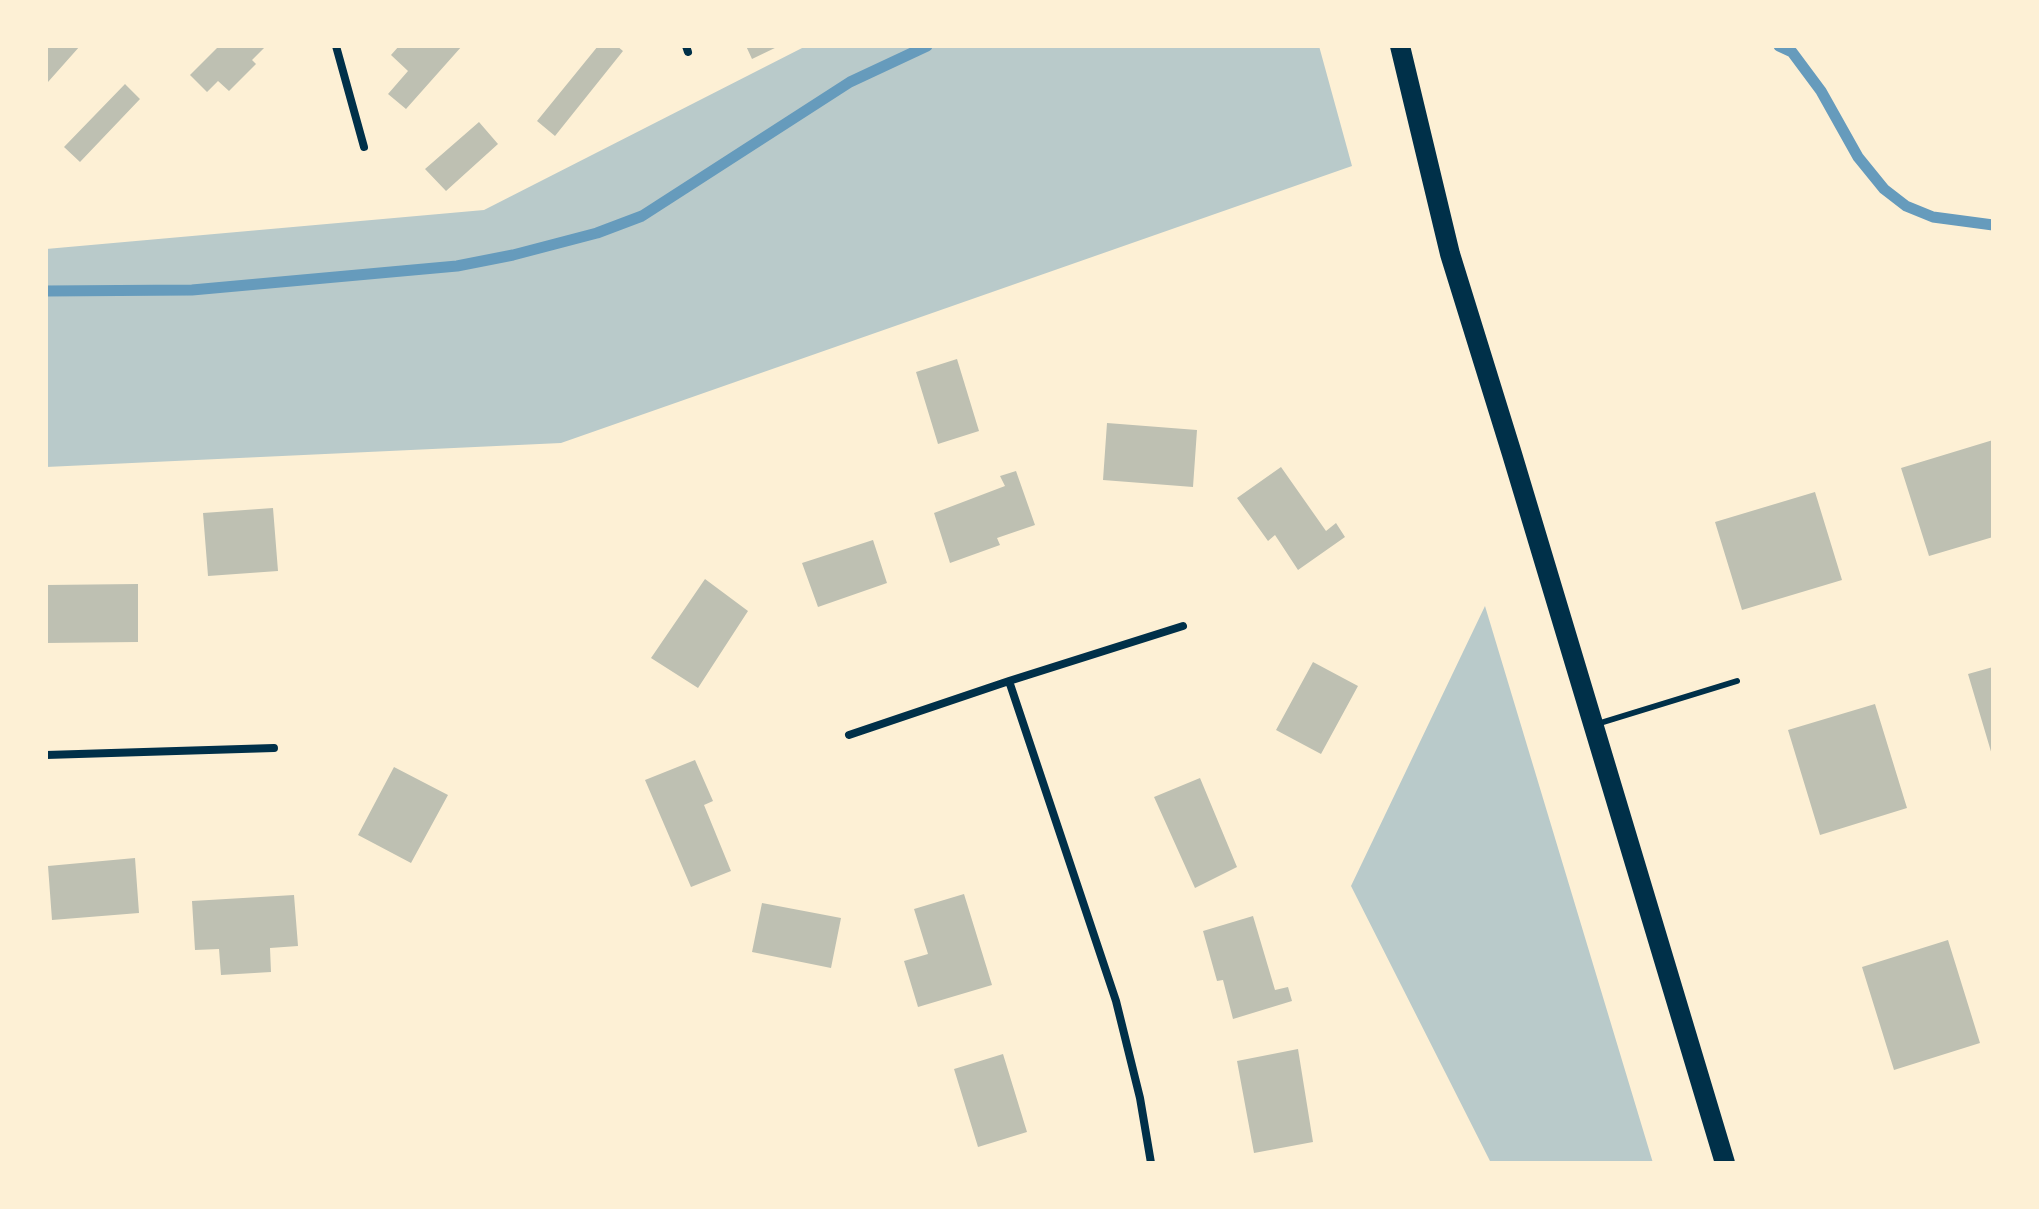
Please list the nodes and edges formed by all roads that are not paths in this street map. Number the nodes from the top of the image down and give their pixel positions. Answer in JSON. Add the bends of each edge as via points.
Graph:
{"nodes":[{"id":1,"x":336,"y":46,"type":"edge"},
{"id":2,"x":1400,"y":46,"type":"edge"},
{"id":3,"x":364,"y":147,"type":"dead end"},
{"id":4,"x":1183,"y":626,"type":"dead end"},
{"id":5,"x":1009,"y":681,"type":"junction"},
{"id":6,"x":1737,"y":681,"type":"dead end"},
{"id":7,"x":1594,"y":725,"type":"junction"},
{"id":8,"x":849,"y":735,"type":"dead end"},
{"id":9,"x":274,"y":748,"type":"dead end"},
{"id":10,"x":46,"y":755,"type":"edge"},
{"id":11,"x":1151,"y":1163,"type":"edge"},
{"id":12,"x":1725,"y":1163,"type":"edge"}],
"edges":[{"from":1,"to":3,"type":"street"},
{"from":2,"to":7,"type":"main road","via":[[1450,254]]},
{"from":4,"to":5,"type":"street"},
{"from":5,"to":8,"type":"street"},
{"from":5,"to":11,"type":"street","via":[[1116,1001]]},
{"from":6,"to":7,"type":"lane"},
{"from":7,"to":12,"type":"main road"},
{"from":9,"to":10,"type":"street"}]}
